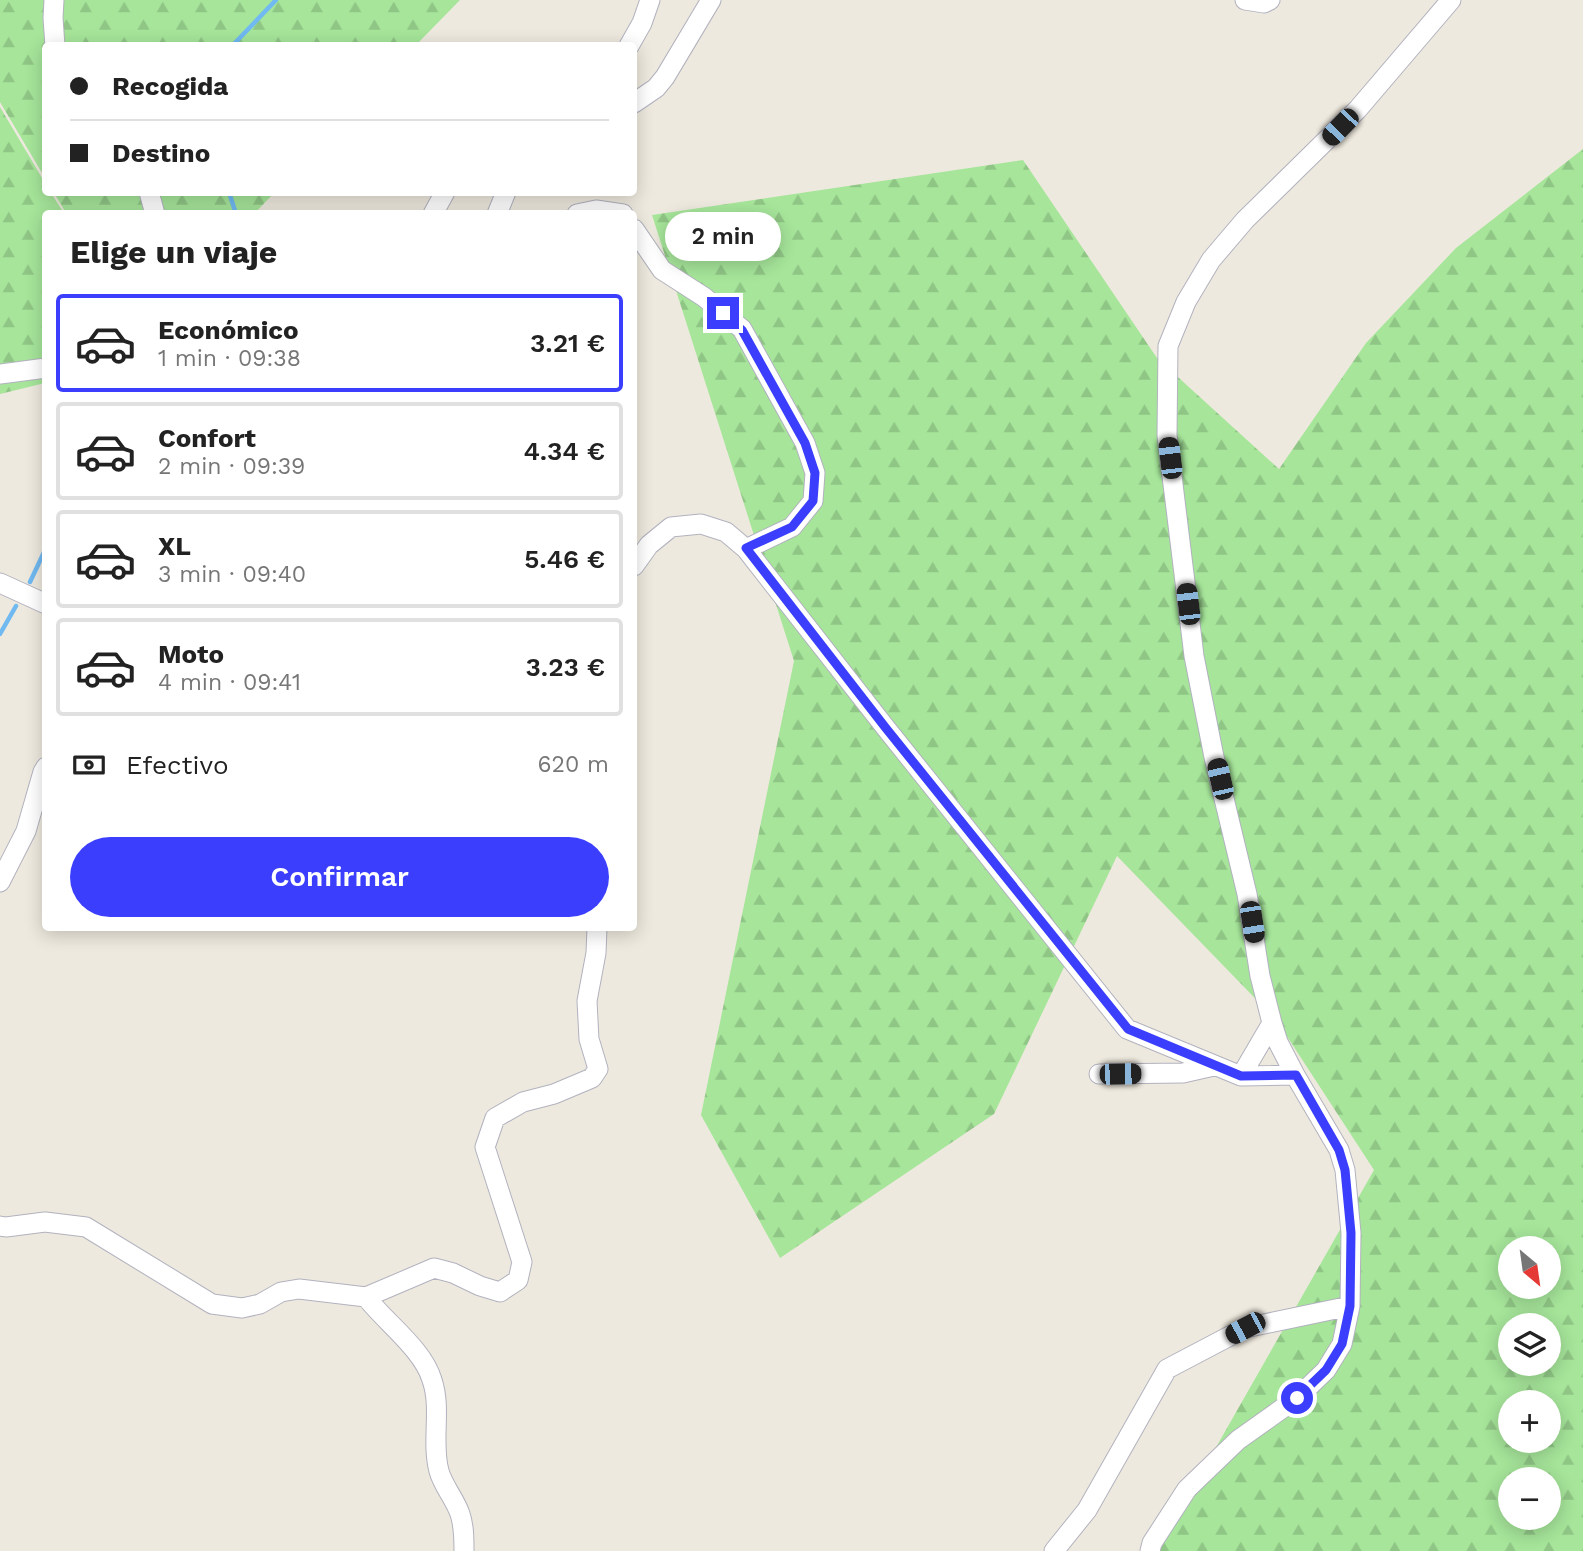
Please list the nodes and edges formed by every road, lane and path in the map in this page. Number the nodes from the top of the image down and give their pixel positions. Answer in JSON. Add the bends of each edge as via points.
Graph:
{"nodes":[{"id":1,"x":54,"y":0,"type":"edge"},
{"id":2,"x":650,"y":0,"type":"edge"},
{"id":3,"x":712,"y":0,"type":"edge"},
{"id":4,"x":1245,"y":0,"type":"edge"},
{"id":5,"x":1269,"y":0,"type":"edge"},
{"id":6,"x":1451,"y":0,"type":"edge"},
{"id":7,"x":55,"y":42,"type":"edge"},
{"id":8,"x":631,"y":42,"type":"edge"},
{"id":9,"x":637,"y":101,"type":"edge"},
{"id":10,"x":637,"y":233,"type":"edge"},
{"id":11,"x":42,"y":369,"type":"edge"},
{"id":12,"x":0,"y":374,"type":"edge"},
{"id":13,"x":746,"y":548,"type":"junction"},
{"id":14,"x":637,"y":562,"type":"edge"},
{"id":15,"x":0,"y":583,"type":"edge"},
{"id":16,"x":42,"y":602,"type":"edge"},
{"id":17,"x":42,"y":775,"type":"edge"},
{"id":18,"x":0,"y":882,"type":"edge"},
{"id":19,"x":597,"y":931,"type":"edge"},
{"id":20,"x":1272,"y":1023,"type":"junction"},
{"id":21,"x":1214,"y":1066,"type":"junction"},
{"id":22,"x":1099,"y":1074,"type":"dead end"},
{"id":23,"x":1296,"y":1075,"type":"junction"},
{"id":24,"x":1241,"y":1076,"type":"junction"},
{"id":25,"x":0,"y":1226,"type":"edge"},
{"id":26,"x":366,"y":1297,"type":"junction"},
{"id":27,"x":1350,"y":1306,"type":"junction"},
{"id":28,"x":464,"y":1551,"type":"edge"},
{"id":29,"x":1054,"y":1551,"type":"edge"},
{"id":30,"x":1150,"y":1551,"type":"edge"}],
"edges":[{"from":1,"to":7,"type":"street"},
{"from":2,"to":8,"type":"street"},
{"from":3,"to":9,"type":"street","via":[[665,77]]},
{"from":4,"to":5,"type":"street","via":[[1264,4]]},
{"from":6,"to":20,"type":"street","via":[[1358,108],[1211,260],[1186,302],[1168,346],[1167,435],[1195,656]]},
{"from":10,"to":13,"type":"street","via":[[662,270],[705,297],[742,330],[805,443],[815,473],[813,501],[792,527]]},
{"from":11,"to":12,"type":"street"},
{"from":13,"to":14,"type":"street","via":[[726,532],[701,524],[671,527]]},
{"from":13,"to":21,"type":"street","via":[[1128,1029]]},
{"from":15,"to":16,"type":"street"},
{"from":17,"to":18,"type":"street","via":[[26,831]]},
{"from":19,"to":26,"type":"street","via":[[587,1001],[589,1039],[598,1069],[592,1078],[523,1102],[495,1118],[485,1147],[522,1262],[518,1280],[500,1292],[434,1268]]},
{"from":20,"to":23,"type":"street"},
{"from":20,"to":24,"type":"street"},
{"from":21,"to":22,"type":"street","via":[[1183,1073]]},
{"from":21,"to":24,"type":"street"},
{"from":23,"to":24,"type":"street"},
{"from":23,"to":27,"type":"street","via":[[1339,1150],[1345,1170],[1351,1233]]},
{"from":25,"to":26,"type":"street","via":[[45,1222],[86,1227],[212,1304],[242,1308],[299,1289]]},
{"from":26,"to":28,"type":"street","via":[[421,1360],[432,1380],[435,1456],[440,1476],[460,1512]]},
{"from":27,"to":29,"type":"street","via":[[1245,1328],[1167,1369],[1087,1510]]},
{"from":27,"to":30,"type":"street","via":[[1342,1344],[1326,1370],[1297,1398],[1238,1440],[1187,1489]]}]}
